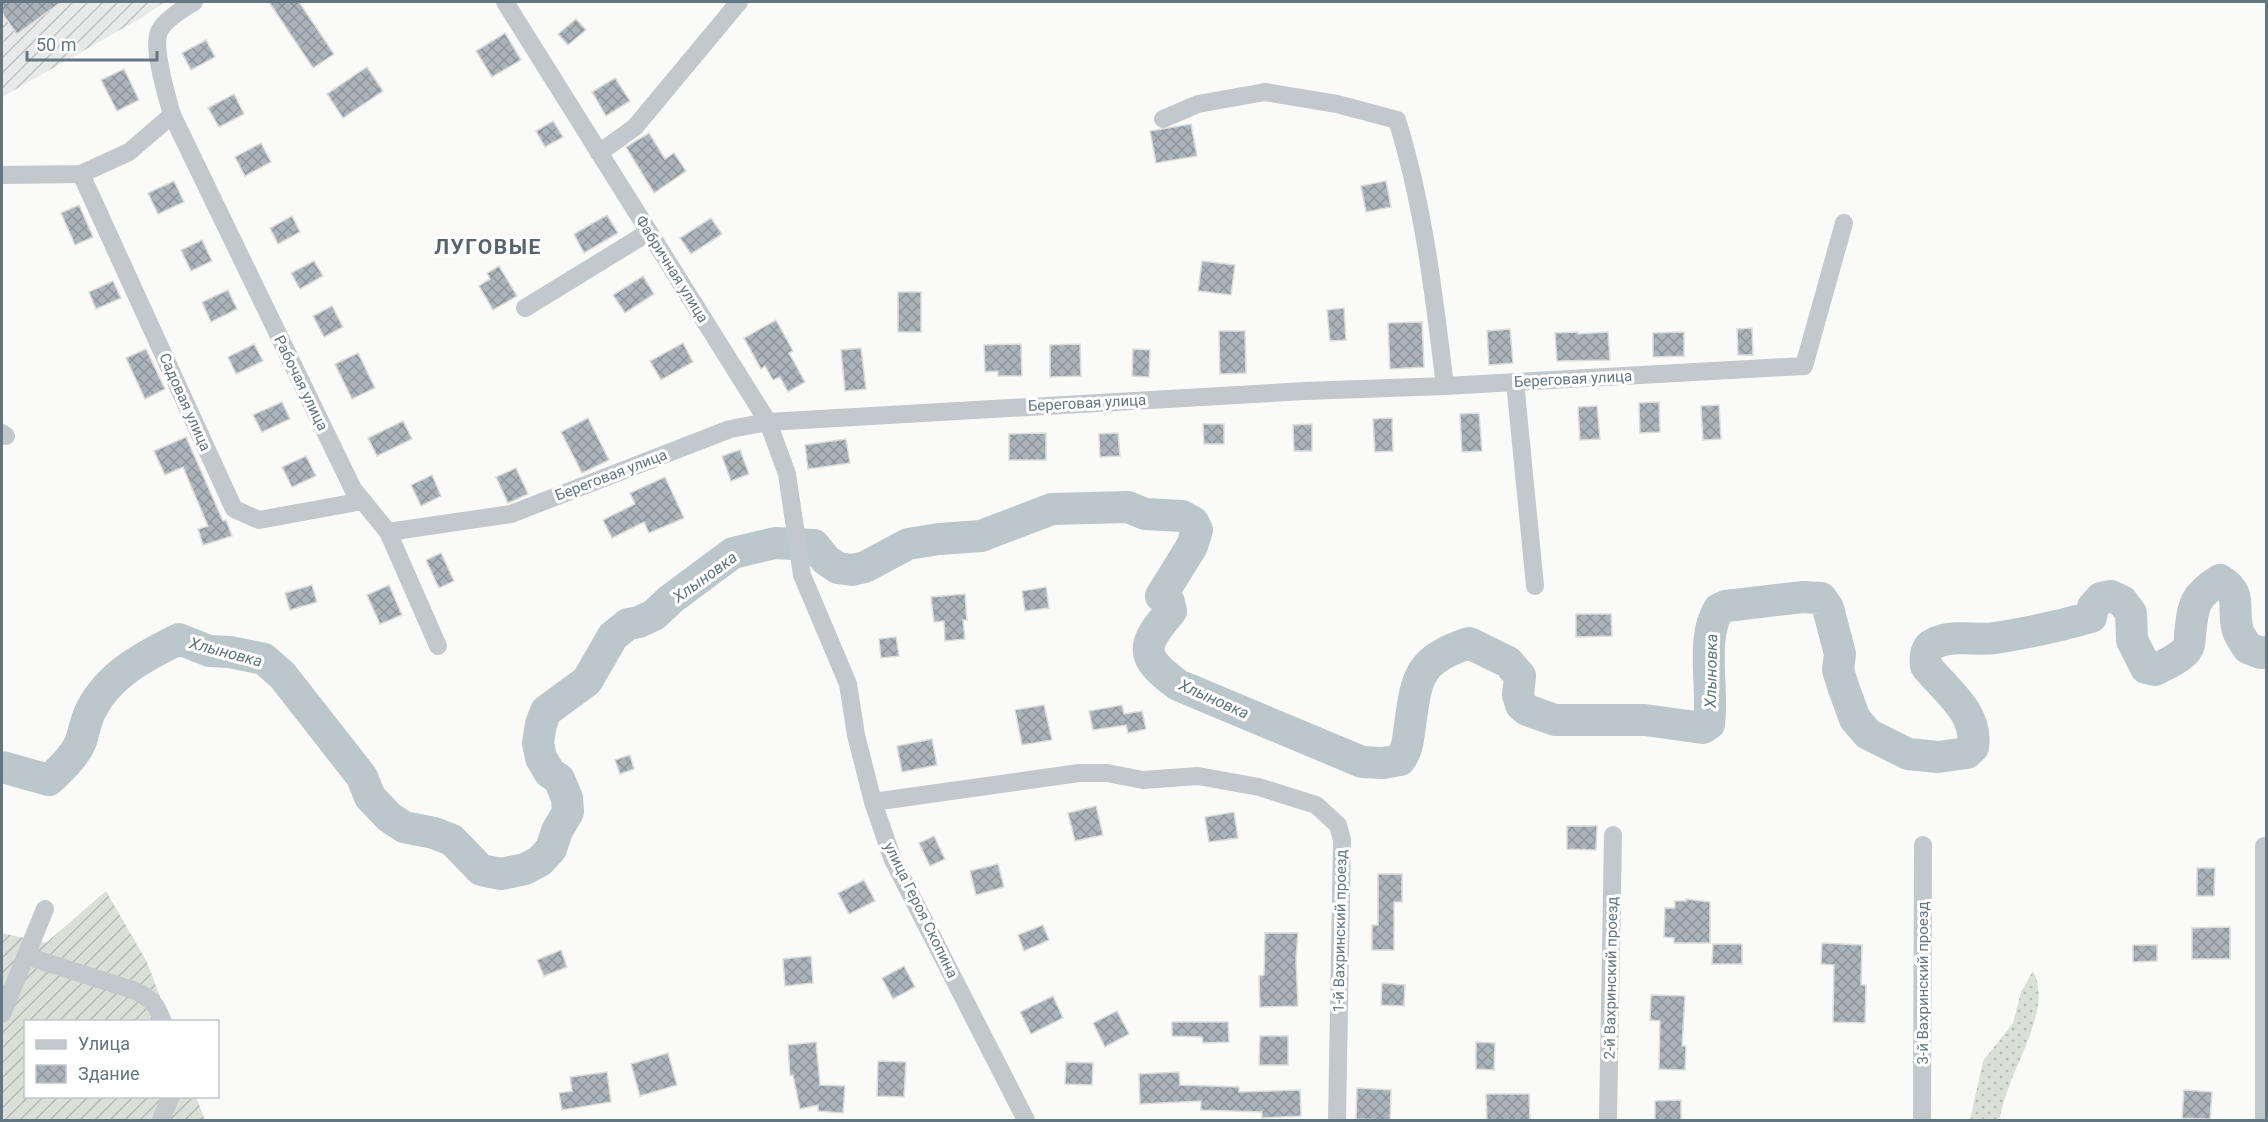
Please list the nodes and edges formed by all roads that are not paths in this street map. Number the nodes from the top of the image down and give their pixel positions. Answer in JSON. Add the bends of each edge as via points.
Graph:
{"nodes":[{"id":1,"x":194,"y":2,"type":"edge"},
{"id":2,"x":505,"y":2,"type":"edge"},
{"id":3,"x":739,"y":2,"type":"edge"},
{"id":4,"x":172,"y":115,"type":"junction"},
{"id":5,"x":1163,"y":119,"type":"dead end"},
{"id":6,"x":599,"y":153,"type":"junction"},
{"id":7,"x":81,"y":174,"type":"junction"},
{"id":8,"x":2,"y":175,"type":"edge"},
{"id":9,"x":1844,"y":223,"type":"dead end"},
{"id":10,"x":649,"y":232,"type":"junction"},
{"id":11,"x":525,"y":308,"type":"dead end"},
{"id":12,"x":1515,"y":382,"type":"junction"},
{"id":13,"x":1445,"y":386,"type":"junction"},
{"id":14,"x":768,"y":422,"type":"junction"},
{"id":15,"x":363,"y":501,"type":"junction"},
{"id":16,"x":388,"y":532,"type":"junction"},
{"id":17,"x":797,"y":546,"type":"joint"},
{"id":18,"x":1534,"y":586,"type":"dead end"},
{"id":19,"x":438,"y":646,"type":"dead end"},
{"id":20,"x":873,"y":802,"type":"junction"},
{"id":21,"x":1613,"y":835,"type":"dead end"},
{"id":22,"x":1923,"y":845,"type":"dead end"},
{"id":23,"x":2264,"y":846,"type":"dead end"},
{"id":24,"x":45,"y":909,"type":"dead end"},
{"id":25,"x":26,"y":956,"type":"junction"},
{"id":26,"x":2,"y":1014,"type":"edge"},
{"id":27,"x":162,"y":1020,"type":"edge"},
{"id":28,"x":170,"y":1098,"type":"edge"},
{"id":29,"x":161,"y":1120,"type":"edge"},
{"id":30,"x":1026,"y":1120,"type":"edge"},
{"id":31,"x":1336,"y":1120,"type":"edge"},
{"id":32,"x":1608,"y":1120,"type":"edge"},
{"id":33,"x":1922,"y":1120,"type":"edge"},
{"id":34,"x":2264,"y":1120,"type":"edge"}],
"edges":[{"from":1,"to":4,"type":"street","name":"Рабочая улица","via":[[173,16],[159,32],[158,55]]},
{"from":2,"to":6,"type":"street","name":"Фабричная улица"},
{"from":3,"to":6,"type":"street","via":[[635,127]]},
{"from":4,"to":7,"type":"street","via":[[129,152]]},
{"from":4,"to":15,"type":"street","name":"Рабочая улица","via":[[352,489]]},
{"from":5,"to":13,"type":"street","via":[[1198,104],[1265,92],[1337,104],[1397,120],[1412,166],[1433,284]]},
{"from":6,"to":10,"type":"street","name":"Фабричная улица"},
{"from":7,"to":8,"type":"street"},
{"from":7,"to":15,"type":"street","name":"Садовая улица","via":[[234,509],[259,520]]},
{"from":9,"to":12,"type":"street","name":"Береговая улица","via":[[1804,366]]},
{"from":10,"to":11,"type":"street"},
{"from":10,"to":14,"type":"street","name":"Фабричная улица"},
{"from":12,"to":13,"type":"street","name":"Береговая улица"},
{"from":12,"to":18,"type":"street"},
{"from":13,"to":14,"type":"street","name":"Береговая улица"},
{"from":14,"to":16,"type":"street","name":"Береговая улица","via":[[730,429],[511,514]]},
{"from":14,"to":17,"type":"street","name":"Фабричная улица","via":[[787,474]]},
{"from":15,"to":16,"type":"street","name":"Рабочая улица"},
{"from":16,"to":19,"type":"street","name":"Рабочая улица"},
{"from":17,"to":20,"type":"street","name":"улица Героя Скопина","via":[[802,575],[848,684],[855,735]]},
{"from":20,"to":30,"type":"street","name":"улица Героя Скопина","via":[[893,860]]},
{"from":20,"to":31,"type":"street","name":"1-й Вахринский проезд","via":[[1079,773],[1107,773],[1143,780],[1198,776],[1259,786],[1316,805],[1338,825],[1342,840]]},
{"from":21,"to":32,"type":"street","name":"2-й Вахринский проезд"},
{"from":22,"to":33,"type":"street","name":"3-й Вахринский проезд"},
{"from":23,"to":34,"type":"street"},
{"from":24,"to":25,"type":"street"},
{"from":25,"to":26,"type":"street"},
{"from":25,"to":27,"type":"street","via":[[136,991],[151,999]]},
{"from":28,"to":29,"type":"street"}]}
